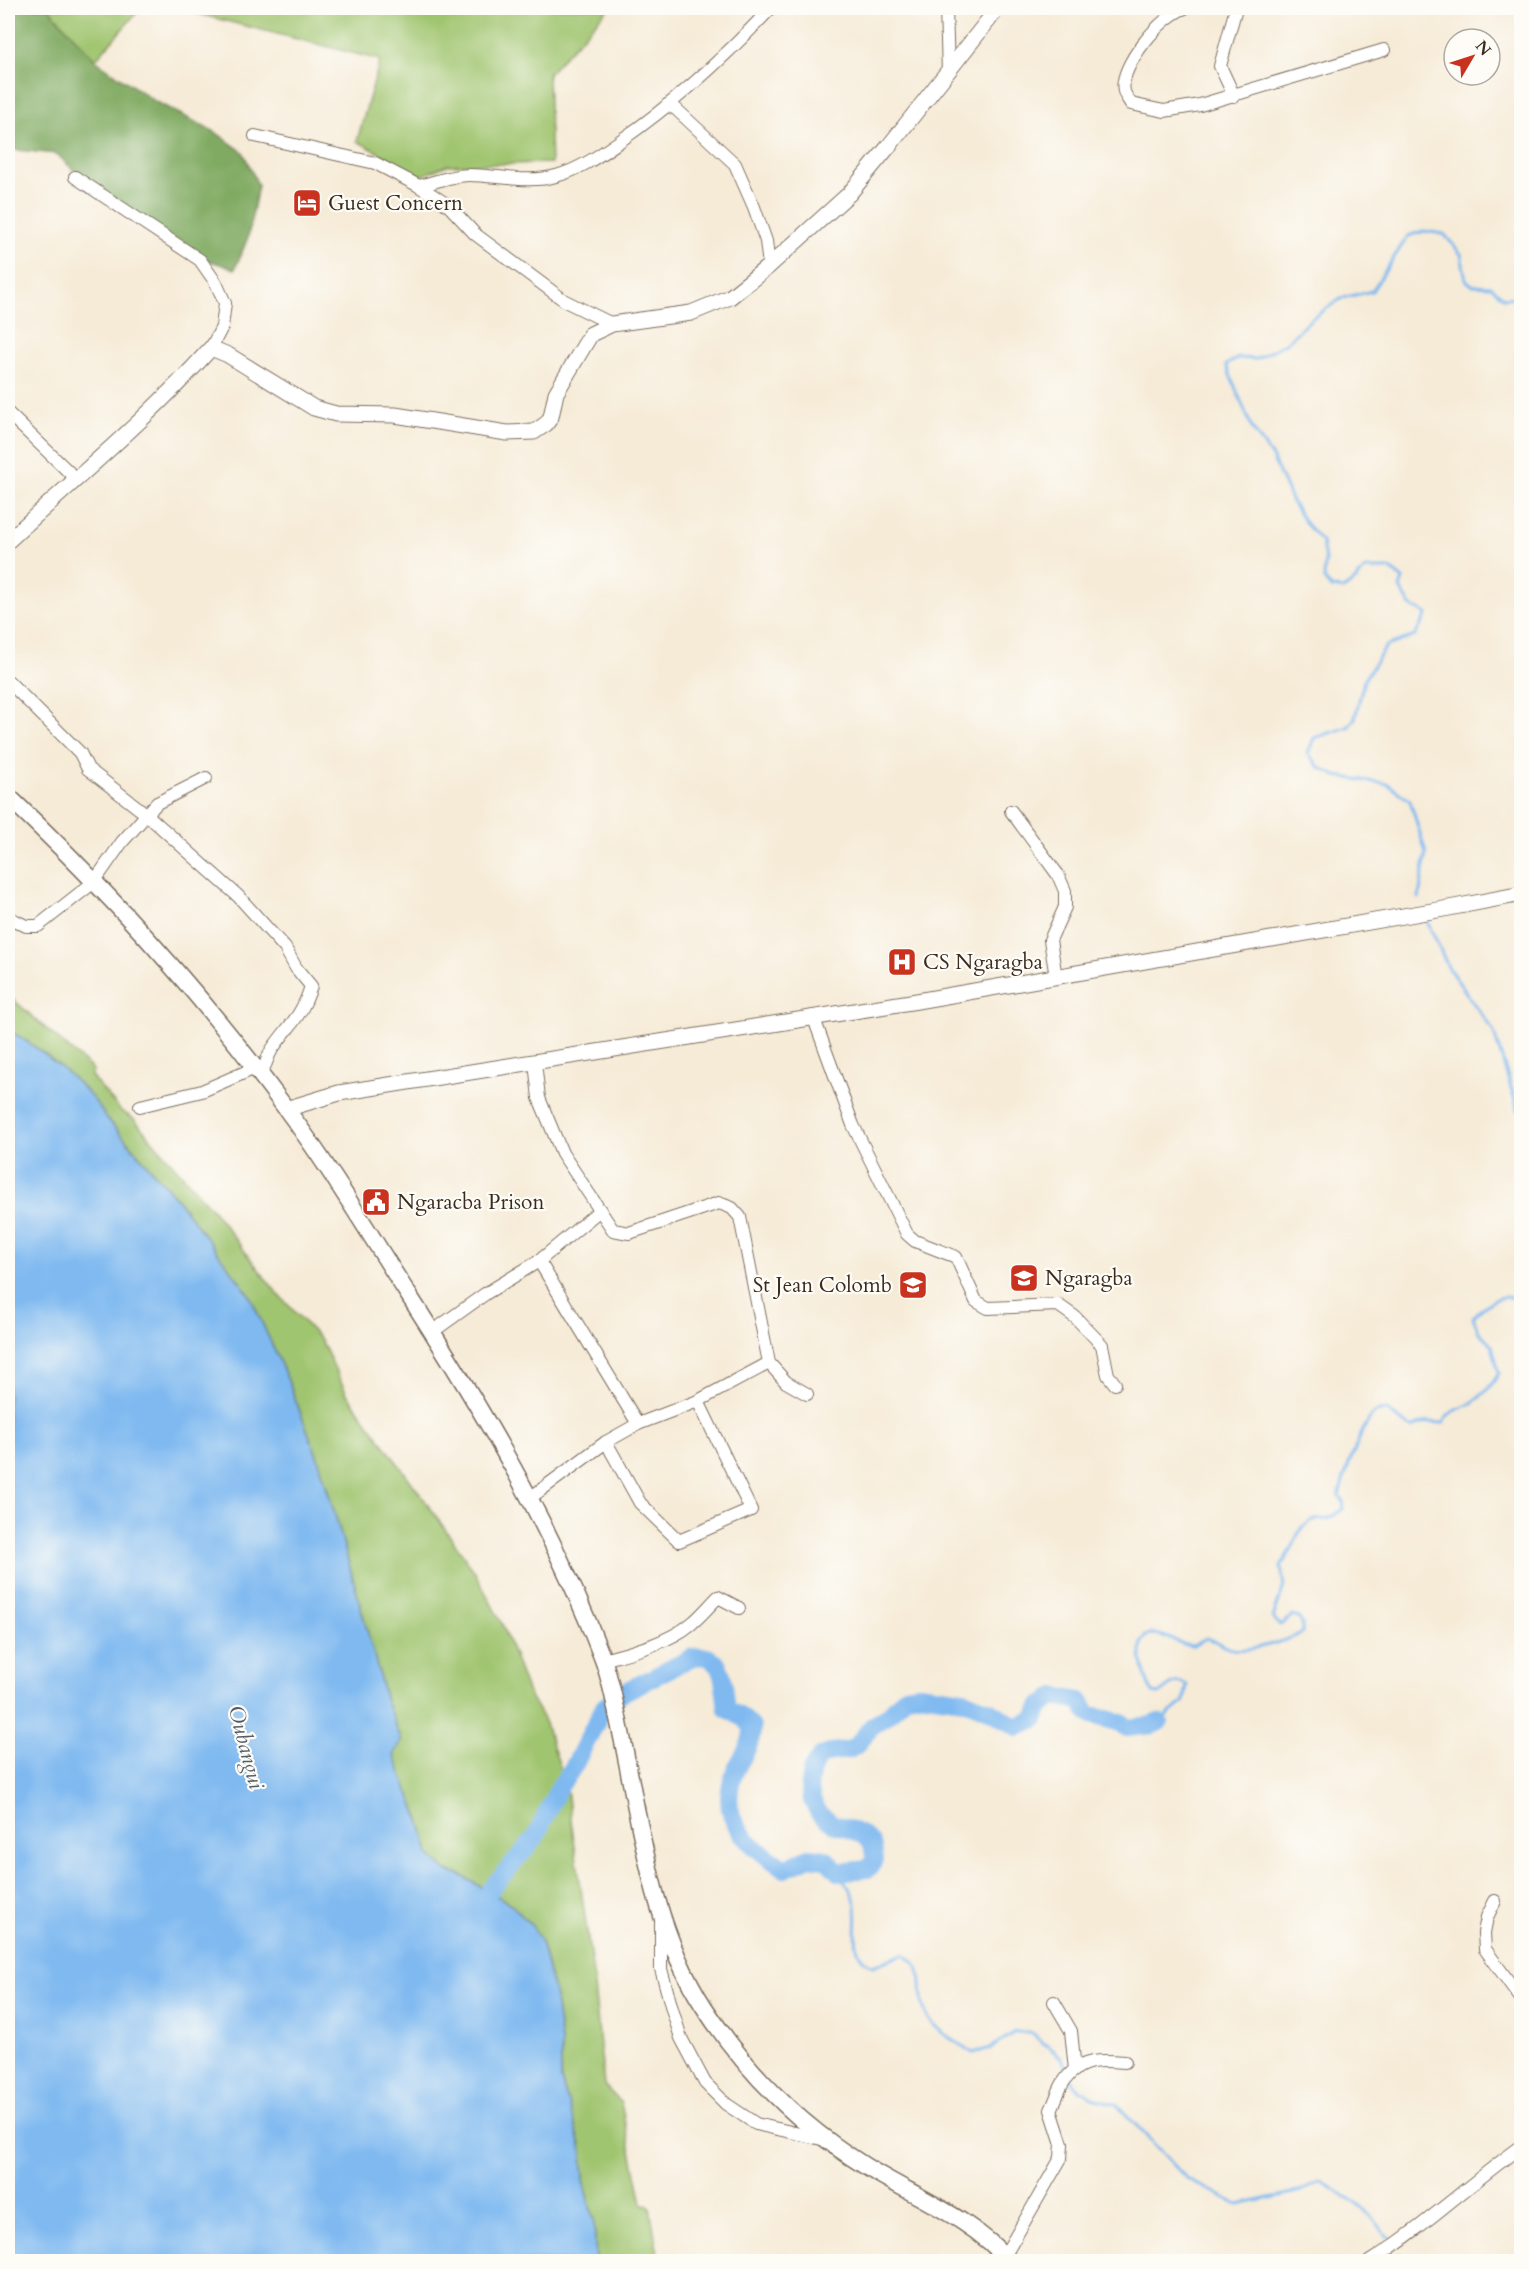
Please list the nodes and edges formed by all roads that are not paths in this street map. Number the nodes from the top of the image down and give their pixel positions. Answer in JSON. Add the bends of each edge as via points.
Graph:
{"nodes":[{"id":1,"x":771,"y":8,"type":"edge"},
{"id":2,"x":946,"y":8,"type":"edge"},
{"id":3,"x":998,"y":8,"type":"edge"},
{"id":4,"x":1185,"y":8,"type":"edge"},
{"id":5,"x":1236,"y":8,"type":"edge"},
{"id":6,"x":1384,"y":50,"type":"dead end"},
{"id":7,"x":948,"y":72,"type":"junction"},
{"id":8,"x":1234,"y":96,"type":"junction"},
{"id":9,"x":668,"y":105,"type":"junction"},
{"id":10,"x":255,"y":136,"type":"dead end"},
{"id":11,"x":75,"y":177,"type":"dead end"},
{"id":12,"x":419,"y":186,"type":"junction"},
{"id":13,"x":770,"y":266,"type":"junction"},
{"id":14,"x":612,"y":324,"type":"junction"},
{"id":15,"x":211,"y":348,"type":"junction"},
{"id":16,"x":8,"y":413,"type":"edge"},
{"id":17,"x":75,"y":478,"type":"junction"},
{"id":18,"x":8,"y":541,"type":"edge"},
{"id":19,"x":8,"y":681,"type":"edge"},
{"id":20,"x":206,"y":778,"type":"dead end"},
{"id":21,"x":8,"y":795,"type":"edge"},
{"id":22,"x":1011,"y":811,"type":"dead end"},
{"id":23,"x":147,"y":814,"type":"junction"},
{"id":24,"x":94,"y":882,"type":"junction"},
{"id":25,"x":1521,"y":894,"type":"edge"},
{"id":26,"x":8,"y":917,"type":"edge"},
{"id":27,"x":1056,"y":977,"type":"junction"},
{"id":28,"x":813,"y":1016,"type":"junction"},
{"id":29,"x":535,"y":1062,"type":"junction"},
{"id":30,"x":257,"y":1071,"type":"junction"},
{"id":31,"x":140,"y":1106,"type":"dead end"},
{"id":32,"x":286,"y":1108,"type":"junction"},
{"id":33,"x":600,"y":1210,"type":"junction"},
{"id":34,"x":539,"y":1261,"type":"junction"},
{"id":35,"x":432,"y":1332,"type":"junction"},
{"id":36,"x":769,"y":1363,"type":"junction"},
{"id":37,"x":1115,"y":1384,"type":"dead end"},
{"id":38,"x":807,"y":1394,"type":"dead end"},
{"id":39,"x":698,"y":1401,"type":"junction"},
{"id":40,"x":638,"y":1424,"type":"junction"},
{"id":41,"x":606,"y":1442,"type":"junction"},
{"id":42,"x":530,"y":1498,"type":"junction"},
{"id":43,"x":739,"y":1608,"type":"dead end"},
{"id":44,"x":604,"y":1664,"type":"junction"},
{"id":45,"x":1495,"y":1901,"type":"dead end"},
{"id":46,"x":661,"y":1913,"type":"junction"},
{"id":47,"x":1521,"y":2000,"type":"edge"},
{"id":48,"x":1054,"y":2002,"type":"dead end"},
{"id":49,"x":1125,"y":2062,"type":"dead end"},
{"id":50,"x":1075,"y":2070,"type":"junction"},
{"id":51,"x":825,"y":2140,"type":"junction"},
{"id":52,"x":1521,"y":2146,"type":"edge"},
{"id":53,"x":1007,"y":2258,"type":"edge"},
{"id":54,"x":1369,"y":2262,"type":"edge"}],
"edges":[{"from":1,"to":9,"type":"street","via":[[728,53]]},
{"from":2,"to":7,"type":"street"},
{"from":3,"to":7,"type":"street"},
{"from":4,"to":8,"type":"street","via":[[1154,29],[1126,74],[1124,90],[1131,104],[1164,111]]},
{"from":5,"to":8,"type":"street","via":[[1220,66]]},
{"from":6,"to":8,"type":"street"},
{"from":7,"to":13,"type":"street","via":[[849,194]]},
{"from":9,"to":12,"type":"street","via":[[578,168],[556,176],[465,175]]},
{"from":9,"to":13,"type":"street","via":[[735,164],[766,241]]},
{"from":10,"to":12,"type":"street","via":[[375,163]]},
{"from":11,"to":15,"type":"street","via":[[200,260],[225,303],[222,327]]},
{"from":12,"to":14,"type":"street","via":[[557,296]]},
{"from":13,"to":14,"type":"street","via":[[730,297],[691,313]]},
{"from":14,"to":15,"type":"street","via":[[591,334],[556,393],[546,424],[534,432],[507,433],[395,415],[336,414],[314,408]]},
{"from":15,"to":17,"type":"street","via":[[130,432]]},
{"from":16,"to":17,"type":"street"},
{"from":17,"to":18,"type":"street"},
{"from":19,"to":23,"type":"street","via":[[80,753],[88,769]]},
{"from":20,"to":23,"type":"street","via":[[158,802]]},
{"from":21,"to":24,"type":"main road"},
{"from":22,"to":27,"type":"street","via":[[1058,875],[1065,891],[1065,907],[1050,940]]},
{"from":23,"to":24,"type":"street"},
{"from":23,"to":30,"type":"street","via":[[238,897],[285,948],[311,987],[300,1015],[271,1050],[267,1066]]},
{"from":24,"to":26,"type":"street","via":[[38,926],[26,926]]},
{"from":24,"to":30,"type":"main road","via":[[210,1010]]},
{"from":25,"to":27,"type":"street"},
{"from":27,"to":28,"type":"street"},
{"from":28,"to":29,"type":"street"},
{"from":28,"to":37,"type":"street","via":[[853,1125],[907,1234],[956,1257],[976,1301],[988,1308],[1058,1305],[1075,1317],[1102,1345],[1108,1375]]},
{"from":29,"to":32,"type":"street","via":[[339,1093]]},
{"from":29,"to":33,"type":"street","via":[[539,1098],[562,1153]]},
{"from":30,"to":31,"type":"street","via":[[202,1091]]},
{"from":30,"to":32,"type":"main road"},
{"from":32,"to":35,"type":"main road"},
{"from":33,"to":34,"type":"street"},
{"from":33,"to":36,"type":"street","via":[[613,1230],[628,1233],[719,1203],[732,1208],[740,1217]]},
{"from":34,"to":35,"type":"street"},
{"from":34,"to":40,"type":"street"},
{"from":35,"to":42,"type":"main road"},
{"from":36,"to":38,"type":"street","via":[[786,1382]]},
{"from":36,"to":39,"type":"street"},
{"from":39,"to":40,"type":"street"},
{"from":39,"to":41,"type":"street","via":[[751,1510],[679,1541],[640,1503]]},
{"from":40,"to":41,"type":"street"},
{"from":41,"to":42,"type":"street"},
{"from":42,"to":44,"type":"main road","via":[[573,1587]]},
{"from":43,"to":44,"type":"street","via":[[718,1597],[680,1631]]},
{"from":44,"to":46,"type":"main road"},
{"from":45,"to":47,"type":"street","via":[[1487,1917],[1485,1949]]},
{"from":46,"to":51,"type":"main road","via":[[700,2001],[730,2047],[762,2084]]},
{"from":46,"to":51,"type":"street","via":[[661,1969],[681,2038],[705,2083],[726,2104],[756,2124]]},
{"from":48,"to":50,"type":"street","via":[[1071,2031]]},
{"from":49,"to":50,"type":"street","via":[[1096,2060]]},
{"from":50,"to":53,"type":"street","via":[[1065,2080],[1051,2110],[1062,2144],[1061,2158]]},
{"from":51,"to":53,"type":"main road","via":[[944,2212]]},
{"from":52,"to":54,"type":"street","via":[[1399,2243]]}]}
